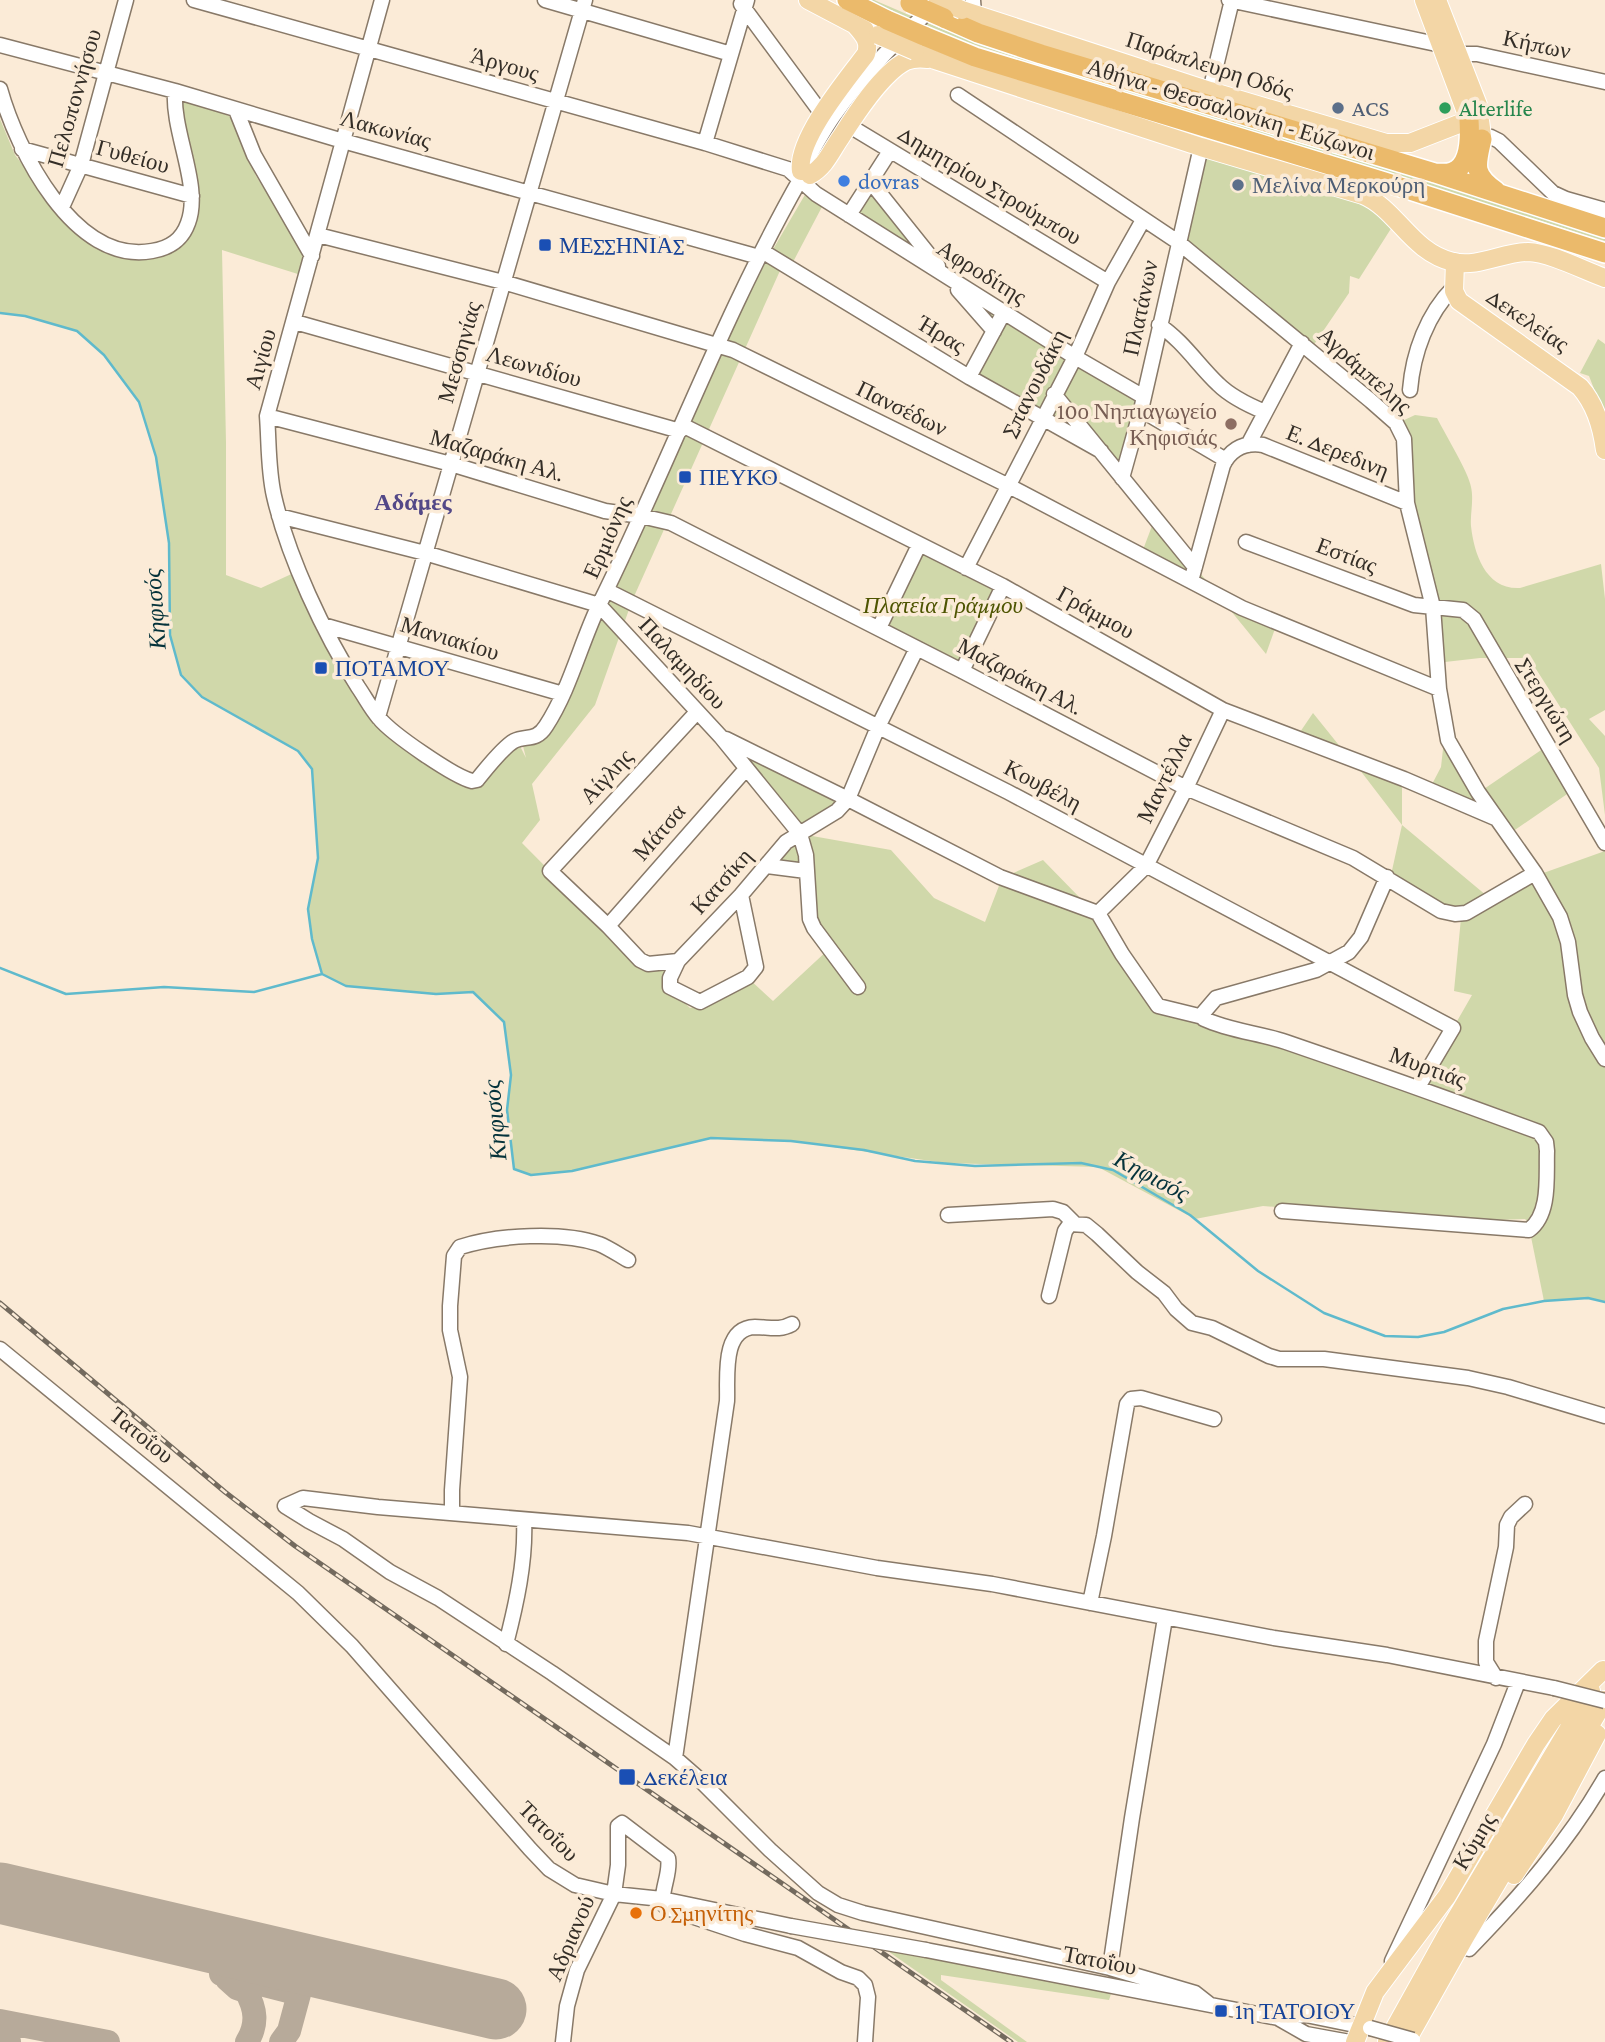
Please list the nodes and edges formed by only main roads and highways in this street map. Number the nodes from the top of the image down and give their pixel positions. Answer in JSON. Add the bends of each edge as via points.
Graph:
{"nodes":[{"id":1,"x":808,"y":0,"type":"edge"},
{"id":2,"x":847,"y":0,"type":"edge"},
{"id":3,"x":1424,"y":0,"type":"edge"},
{"id":4,"x":1437,"y":0,"type":"edge"},
{"id":5,"x":907,"y":1,"type":"edge"},
{"id":6,"x":940,"y":6,"type":"edge"},
{"id":7,"x":965,"y":6,"type":"edge"},
{"id":8,"x":856,"y":26,"type":"junction"},
{"id":9,"x":882,"y":28,"type":"junction"},
{"id":10,"x":919,"y":43,"type":"junction"},
{"id":11,"x":935,"y":60,"type":"junction"},
{"id":12,"x":1469,"y":120,"type":"junction"},
{"id":13,"x":1482,"y":136,"type":"joint"},
{"id":14,"x":1435,"y":173,"type":"junction"},
{"id":15,"x":1503,"y":196,"type":"junction"},
{"id":16,"x":1605,"y":228,"type":"edge"},
{"id":17,"x":1605,"y":253,"type":"edge"},
{"id":18,"x":1455,"y":262,"type":"junction"},
{"id":19,"x":1605,"y":278,"type":"edge"},
{"id":20,"x":1605,"y":450,"type":"edge"},
{"id":21,"x":1604,"y":1668,"type":"edge"},
{"id":22,"x":1605,"y":1700,"type":"edge"},
{"id":23,"x":1605,"y":1718,"type":"edge"},
{"id":24,"x":1359,"y":2034,"type":"edge"},
{"id":25,"x":1387,"y":2042,"type":"edge"},
{"id":26,"x":1415,"y":2042,"type":"edge"}],
"edges":[{"from":1,"to":8,"type":"main road"},
{"from":2,"to":9,"type":"highway","name":"Αθήνα - Θεσσαλονίκη - Εύζωνοι"},
{"from":3,"to":12,"type":"main road"},
{"from":4,"to":13,"type":"main road","via":[[1478,105]]},
{"from":5,"to":6,"type":"highway","name":"Αθήνα - Θεσσαλονίκη - Εύζωνοι","bridge":true},
{"from":6,"to":7,"type":"main road","name":"Παράπλευρη Οδός","bridge":true},
{"from":6,"to":14,"type":"highway","name":"Αθήνα - Θεσσαλονίκη - Εύζωνοι","via":[[978,33]]},
{"from":7,"to":12,"type":"main road","name":"Παράπλευρη Οδός","via":[[1210,91],[1386,143],[1410,143]]},
{"from":8,"to":9,"type":"main road"},
{"from":8,"to":11,"type":"main road","via":[[868,43],[866,54],[822,114],[800,156],[803,176],[825,164],[848,125],[902,64],[919,58]]},
{"from":9,"to":10,"type":"highway","name":"Αθήνα - Θεσσαλονίκη - Εύζωνοι","bridge":true},
{"from":10,"to":11,"type":"main road"},
{"from":10,"to":17,"type":"highway","name":"Αθήνα - Θεσσαλονίκη - Εύζωνοι"},
{"from":11,"to":18,"type":"main road","via":[[1372,199],[1412,238]]},
{"from":12,"to":14,"type":"highway","via":[[1462,164],[1452,172]]},
{"from":13,"to":15,"type":"highway","via":[[1478,173]]},
{"from":14,"to":15,"type":"highway","name":"Αθήνα - Θεσσαλονίκη - Εύζωνοι"},
{"from":15,"to":16,"type":"highway","name":"Αθήνα - Θεσσαλονίκη - Εύζωνοι"},
{"from":18,"to":19,"type":"main road","via":[[1529,252]]},
{"from":18,"to":20,"type":"main road","name":"Δεκελείας","via":[[1456,297],[1580,387],[1597,414]]},
{"from":21,"to":24,"type":"main road","via":[[1553,1719],[1536,1744],[1447,1896],[1375,1992]]},
{"from":21,"to":25,"type":"main road","name":"Κύμης"},
{"from":22,"to":26,"type":"main road","name":"Κύμης","via":[[1465,1937]]},
{"from":23,"to":26,"type":"main road","via":[[1554,1815]]}]}
